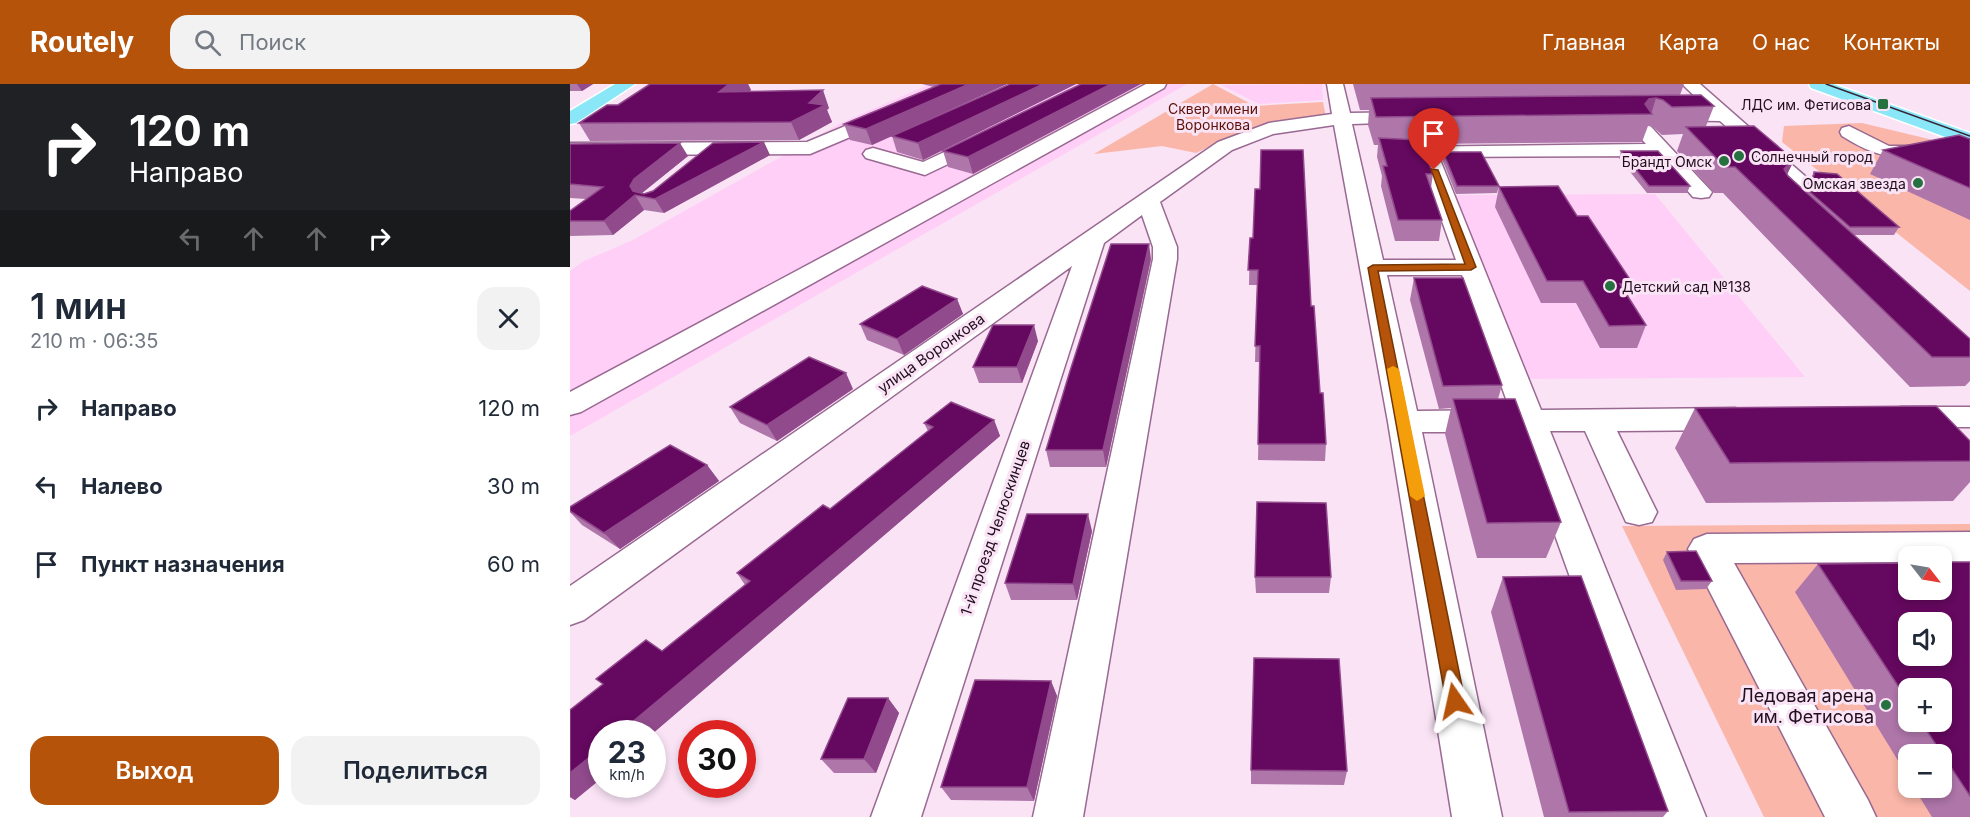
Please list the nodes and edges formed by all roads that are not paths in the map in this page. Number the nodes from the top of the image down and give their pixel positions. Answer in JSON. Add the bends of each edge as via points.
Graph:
{"nodes":[{"id":1,"x":627,"y":84,"type":"edge"},
{"id":2,"x":960,"y":84,"type":"edge"},
{"id":3,"x":1158,"y":84,"type":"edge"},
{"id":4,"x":1335,"y":84,"type":"edge"},
{"id":5,"x":1690,"y":84,"type":"edge"},
{"id":6,"x":1817,"y":84,"type":"edge"},
{"id":7,"x":1847,"y":84,"type":"edge"},
{"id":8,"x":1581,"y":89,"type":"edge"},
{"id":9,"x":1085,"y":102,"type":"edge"},
{"id":10,"x":1114,"y":108,"type":"junction"},
{"id":11,"x":1726,"y":115,"type":"junction"},
{"id":12,"x":1608,"y":116,"type":"edge"},
{"id":13,"x":1632,"y":116,"type":"junction"},
{"id":14,"x":1431,"y":117,"type":"edge"},
{"id":15,"x":1342,"y":118,"type":"junction"},
{"id":16,"x":570,"y":119,"type":"edge"},
{"id":17,"x":1006,"y":128,"type":"edge"},
{"id":18,"x":1849,"y":132,"type":"dead end"},
{"id":19,"x":1954,"y":136,"type":"edge"},
{"id":20,"x":1970,"y":140,"type":"edge"},
{"id":21,"x":828,"y":141,"type":"junction"},
{"id":22,"x":1722,"y":142,"type":"edge"},
{"id":23,"x":1756,"y":142,"type":"junction"},
{"id":24,"x":894,"y":144,"type":"edge"},
{"id":25,"x":1665,"y":145,"type":"junction"},
{"id":26,"x":570,"y":149,"type":"edge"},
{"id":27,"x":713,"y":149,"type":"junction"},
{"id":28,"x":1392,"y":151,"type":"edge"},
{"id":29,"x":1427,"y":151,"type":"junction"},
{"id":30,"x":873,"y":154,"type":"junction"},
{"id":31,"x":1970,"y":159,"type":"edge"},
{"id":32,"x":925,"y":169,"type":"junction"},
{"id":33,"x":687,"y":171,"type":"edge"},
{"id":34,"x":976,"y":183,"type":"junction"},
{"id":35,"x":1701,"y":192,"type":"dead end"},
{"id":36,"x":1148,"y":200,"type":"junction"},
{"id":37,"x":1820,"y":226,"type":"edge"},
{"id":38,"x":1094,"y":238,"type":"junction"},
{"id":39,"x":1471,"y":267,"type":"junction"},
{"id":40,"x":1373,"y":268,"type":"junction"},
{"id":41,"x":570,"y":405,"type":"edge"},
{"id":42,"x":1878,"y":417,"type":"edge"},
{"id":43,"x":1760,"y":418,"type":"edge"},
{"id":44,"x":1596,"y":420,"type":"junction"},
{"id":45,"x":1967,"y":420,"type":"edge"},
{"id":46,"x":1530,"y":421,"type":"junction"},
{"id":47,"x":1404,"y":422,"type":"junction"},
{"id":48,"x":1639,"y":512,"type":"dead end"},
{"id":49,"x":1970,"y":547,"type":"edge"},
{"id":50,"x":570,"y":608,"type":"edge"},
{"id":51,"x":896,"y":817,"type":"edge"},
{"id":52,"x":1058,"y":817,"type":"edge"},
{"id":53,"x":1477,"y":817,"type":"edge"},
{"id":54,"x":1681,"y":817,"type":"edge"},
{"id":55,"x":1851,"y":817,"type":"edge"}],
"edges":[{"from":1,"to":16,"type":"main road"},
{"from":2,"to":21,"type":"street"},
{"from":3,"to":10,"type":"street"},
{"from":4,"to":15,"type":"street"},
{"from":5,"to":11,"type":"street"},
{"from":6,"to":19,"type":"main road"},
{"from":7,"to":19,"type":"main road"},
{"from":8,"to":13,"type":"street","via":[[1619,103]]},
{"from":9,"to":10,"type":"street"},
{"from":10,"to":34,"type":"street"},
{"from":11,"to":13,"type":"street"},
{"from":11,"to":23,"type":"street"},
{"from":12,"to":13,"type":"street"},
{"from":13,"to":25,"type":"street"},
{"from":14,"to":15,"type":"street","name":"улица Воронкова"},
{"from":15,"to":36,"type":"street","name":"улица Воронкова","via":[[1267,130],[1225,146]]},
{"from":15,"to":40,"type":"street"},
{"from":17,"to":32,"type":"street"},
{"from":18,"to":19,"type":"street","via":[[1885,152],[1909,153]]},
{"from":19,"to":20,"type":"main road"},
{"from":19,"to":31,"type":"street"},
{"from":21,"to":27,"type":"street","via":[[804,149]]},
{"from":21,"to":30,"type":"street"},
{"from":22,"to":23,"type":"street"},
{"from":23,"to":37,"type":"street","via":[[1798,181],[1785,195]]},
{"from":24,"to":30,"type":"street"},
{"from":25,"to":29,"type":"street"},
{"from":25,"to":35,"type":"street"},
{"from":26,"to":27,"type":"street"},
{"from":27,"to":33,"type":"street"},
{"from":28,"to":29,"type":"street"},
{"from":29,"to":39,"type":"street"},
{"from":30,"to":32,"type":"street"},
{"from":32,"to":34,"type":"street"},
{"from":34,"to":41,"type":"street"},
{"from":36,"to":38,"type":"street","name":"улица Воронкова"},
{"from":36,"to":52,"type":"street","via":[[1165,247],[1165,259]]},
{"from":38,"to":50,"type":"street","name":"улица Воронкова"},
{"from":38,"to":51,"type":"street","name":"1-й проезд Челюскинцев"},
{"from":39,"to":40,"type":"street"},
{"from":39,"to":46,"type":"street"},
{"from":40,"to":47,"type":"street"},
{"from":42,"to":45,"type":"street"},
{"from":43,"to":44,"type":"street"},
{"from":44,"to":46,"type":"street"},
{"from":44,"to":48,"type":"street"},
{"from":46,"to":47,"type":"street"},
{"from":46,"to":54,"type":"street"},
{"from":47,"to":53,"type":"street"},
{"from":49,"to":55,"type":"street","via":[[1707,549]]}]}
